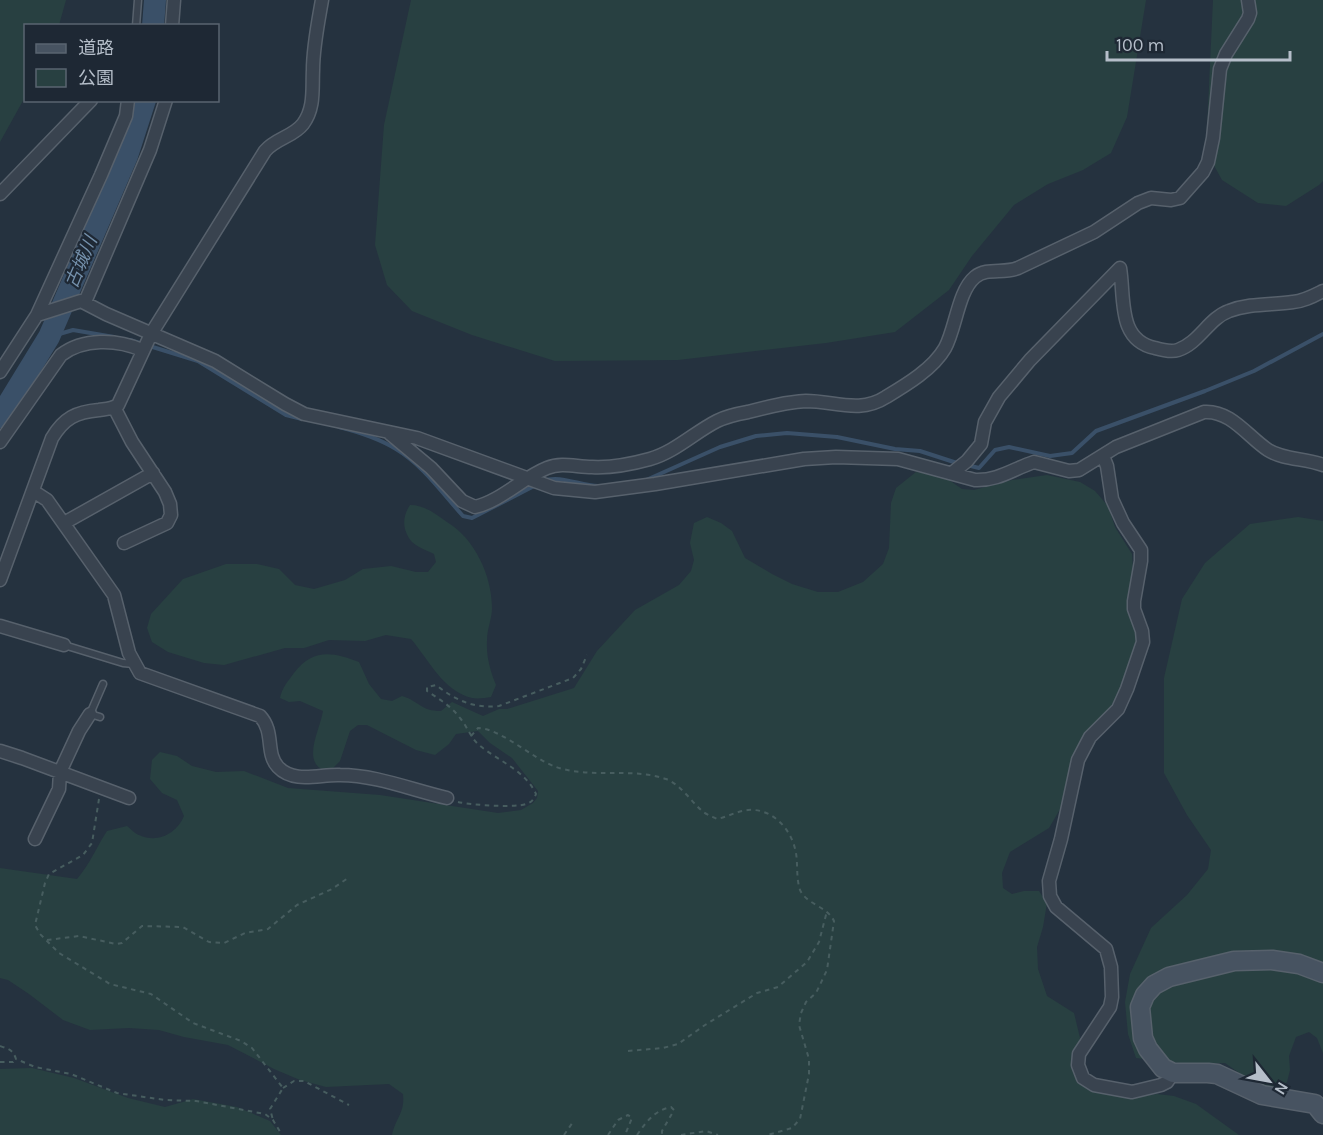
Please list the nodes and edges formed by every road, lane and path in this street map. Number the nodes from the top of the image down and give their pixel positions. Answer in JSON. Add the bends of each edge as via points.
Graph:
{"nodes":[{"id":1,"x":138,"y":0,"type":"edge"},
{"id":2,"x":174,"y":0,"type":"edge"},
{"id":3,"x":322,"y":0,"type":"edge"},
{"id":4,"x":1248,"y":0,"type":"edge"},
{"id":5,"x":136,"y":24,"type":"edge"},
{"id":6,"x":172,"y":24,"type":"edge"},
{"id":7,"x":89,"y":102,"type":"edge"},
{"id":8,"x":128,"y":102,"type":"edge"},
{"id":9,"x":165,"y":102,"type":"edge"},
{"id":10,"x":0,"y":194,"type":"edge"},
{"id":11,"x":1323,"y":291,"type":"edge"},
{"id":12,"x":81,"y":301,"type":"junction"},
{"id":13,"x":40,"y":314,"type":"junction"},
{"id":14,"x":146,"y":343,"type":"junction"},
{"id":15,"x":0,"y":372,"type":"edge"},
{"id":16,"x":114,"y":407,"type":"junction"},
{"id":17,"x":386,"y":431,"type":"junction"},
{"id":18,"x":0,"y":442,"type":"edge"},
{"id":19,"x":1103,"y":456,"type":"junction"},
{"id":20,"x":1323,"y":465,"type":"edge"},
{"id":21,"x":153,"y":473,"type":"junction"},
{"id":22,"x":952,"y":473,"type":"junction"},
{"id":23,"x":534,"y":481,"type":"junction"},
{"id":24,"x":33,"y":491,"type":"junction"},
{"id":25,"x":64,"y":523,"type":"junction"},
{"id":26,"x":124,"y":543,"type":"dead end"},
{"id":27,"x":0,"y":580,"type":"edge"},
{"id":28,"x":0,"y":627,"type":"edge"},
{"id":29,"x":64,"y":645,"type":"joint"},
{"id":30,"x":587,"y":655,"type":"dead end"},
{"id":31,"x":134,"y":664,"type":"junction"},
{"id":32,"x":103,"y":684,"type":"dead end"},
{"id":33,"x":95,"y":716,"type":"joint"},
{"id":34,"x":471,"y":736,"type":"junction"},
{"id":35,"x":0,"y":752,"type":"edge"},
{"id":36,"x":60,"y":772,"type":"junction"},
{"id":37,"x":101,"y":787,"type":"junction"},
{"id":38,"x":129,"y":798,"type":"dead end"},
{"id":39,"x":447,"y":798,"type":"joint"},
{"id":40,"x":36,"y":839,"type":"dead end"},
{"id":41,"x":348,"y":878,"type":"dead end"},
{"id":42,"x":827,"y":911,"type":"junction"},
{"id":43,"x":47,"y":940,"type":"junction"},
{"id":44,"x":1323,"y":973,"type":"edge"},
{"id":45,"x":0,"y":1046,"type":"edge"},
{"id":46,"x":628,"y":1051,"type":"dead end"},
{"id":47,"x":16,"y":1059,"type":"junction"},
{"id":48,"x":0,"y":1062,"type":"edge"},
{"id":49,"x":1173,"y":1073,"type":"junction"},
{"id":50,"x":283,"y":1088,"type":"junction"},
{"id":51,"x":349,"y":1105,"type":"dead end"},
{"id":52,"x":1323,"y":1114,"type":"edge"},
{"id":53,"x":273,"y":1120,"type":"junction"},
{"id":54,"x":573,"y":1122,"type":"dead end"},
{"id":55,"x":282,"y":1135,"type":"edge"},
{"id":56,"x":564,"y":1135,"type":"edge"},
{"id":57,"x":608,"y":1135,"type":"edge"},
{"id":58,"x":625,"y":1135,"type":"edge"},
{"id":59,"x":637,"y":1135,"type":"edge"},
{"id":60,"x":662,"y":1135,"type":"edge"},
{"id":61,"x":681,"y":1135,"type":"edge"},
{"id":62,"x":718,"y":1135,"type":"edge"},
{"id":63,"x":768,"y":1135,"type":"edge"}],
"edges":[{"from":1,"to":5,"type":"lane"},
{"from":2,"to":6,"type":"street"},
{"from":3,"to":14,"type":"street","via":[[313,98],[306,120],[295,133],[276,140],[265,151]]},
{"from":4,"to":23,"type":"street","via":[[1248,19],[1220,69],[1213,138],[1203,172],[1179,198],[1151,198],[1094,232],[1018,268],[976,276],[966,289],[941,354],[885,398],[861,407],[787,402],[720,420],[652,459],[602,467],[556,465]]},
{"from":7,"to":10,"type":"street"},
{"from":8,"to":13,"type":"street","via":[[126,116]]},
{"from":9,"to":12,"type":"street","via":[[150,150]]},
{"from":11,"to":22,"type":"street","via":[[1295,302],[1228,311],[1178,350],[1163,350],[1146,346],[1126,325],[1120,268],[999,397],[985,422],[981,444]]},
{"from":12,"to":13,"type":"street"},
{"from":12,"to":14,"type":"street"},
{"from":13,"to":15,"type":"street"},
{"from":14,"to":16,"type":"street","via":[[123,396]]},
{"from":14,"to":17,"type":"street","via":[[215,362],[304,414]]},
{"from":14,"to":18,"type":"street","via":[[97,342],[67,351]]},
{"from":16,"to":21,"type":"street"},
{"from":16,"to":24,"type":"street","via":[[82,411],[65,420],[52,438]]},
{"from":17,"to":23,"type":"street","via":[[453,450]]},
{"from":17,"to":23,"type":"street","via":[[470,506]]},
{"from":19,"to":20,"type":"street","via":[[1116,447],[1211,411],[1237,424],[1276,454]]},
{"from":19,"to":22,"type":"street","via":[[1079,470],[1034,462],[985,480]]},
{"from":19,"to":49,"type":"street","via":[[1117,513],[1141,550],[1134,609],[1143,642],[1118,710],[1090,737],[1078,760],[1049,880],[1050,896],[1056,907],[1106,949],[1111,967],[1110,1007],[1079,1054],[1083,1078],[1094,1085],[1132,1092],[1161,1085]]},
{"from":21,"to":25,"type":"street"},
{"from":21,"to":26,"type":"street","via":[[170,504],[171,518]]},
{"from":22,"to":23,"type":"street","via":[[898,459],[836,457],[595,492],[554,488]]},
{"from":24,"to":25,"type":"street","via":[[47,500]]},
{"from":24,"to":27,"type":"street"},
{"from":25,"to":31,"type":"street","via":[[114,595]]},
{"from":28,"to":29,"type":"street"},
{"from":29,"to":31,"type":"lane"},
{"from":30,"to":34,"type":"path","via":[[573,678],[499,706],[471,705],[436,685],[429,685],[427,691],[451,707]]},
{"from":31,"to":39,"type":"street","via":[[146,676],[260,716],[268,726],[275,763],[291,775],[380,779]]},
{"from":32,"to":33,"type":"lane"},
{"from":33,"to":36,"type":"street","via":[[79,731]]},
{"from":34,"to":39,"type":"path","via":[[513,768],[535,791],[535,796],[522,805],[471,805]]},
{"from":34,"to":42,"type":"path","via":[[478,728],[487,729],[542,762],[573,772],[633,774],[667,780],[703,812],[717,819],[749,810],[770,814],[784,827],[794,846],[801,891]]},
{"from":35,"to":36,"type":"street"},
{"from":36,"to":37,"type":"street"},
{"from":36,"to":40,"type":"street","via":[[58,789]]},
{"from":37,"to":38,"type":"street"},
{"from":37,"to":43,"type":"path","via":[[92,843],[83,855],[53,871],[45,883],[35,925]]},
{"from":41,"to":43,"type":"path","via":[[297,905],[268,929],[245,933],[224,943],[209,942],[183,927],[142,926],[116,944],[79,936]]},
{"from":42,"to":46,"type":"path","via":[[819,942],[807,962],[778,987],[757,993],[678,1044]]},
{"from":42,"to":63,"type":"path","via":[[834,921],[827,970],[816,993],[803,1007],[800,1020],[809,1059],[800,1119],[792,1128]]},
{"from":43,"to":50,"type":"path","via":[[59,953],[110,984],[151,994],[193,1023],[241,1041],[252,1048]]},
{"from":44,"to":49,"type":"main road","via":[[1272,960],[1234,961],[1154,984],[1140,1007],[1143,1038],[1162,1068]]},
{"from":45,"to":47,"type":"path","via":[[13,1051]]},
{"from":47,"to":48,"type":"path"},
{"from":47,"to":53,"type":"path","via":[[35,1068],[71,1074],[117,1093],[249,1110]]},
{"from":49,"to":52,"type":"main road","via":[[1217,1074],[1262,1095],[1315,1104]]},
{"from":50,"to":51,"type":"path","via":[[294,1081],[304,1082]]},
{"from":50,"to":53,"type":"path","via":[[270,1109]]},
{"from":53,"to":55,"type":"path"},
{"from":54,"to":56,"type":"path"},
{"from":57,"to":58,"type":"path","via":[[618,1120],[628,1115],[632,1118]]},
{"from":59,"to":60,"type":"path","via":[[655,1113],[671,1107],[674,1110]]},
{"from":61,"to":62,"type":"path","via":[[706,1131]]}]}
